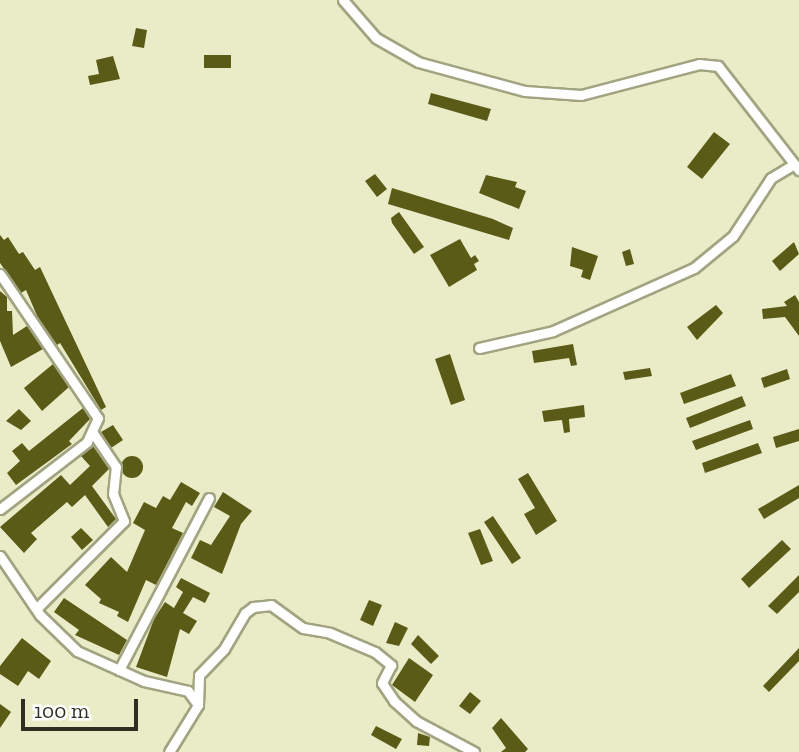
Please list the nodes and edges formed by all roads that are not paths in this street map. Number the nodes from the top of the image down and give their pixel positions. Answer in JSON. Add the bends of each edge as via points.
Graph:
{"nodes":[{"id":1,"x":343,"y":0,"type":"edge"},
{"id":2,"x":797,"y":167,"type":"edge"},
{"id":3,"x":0,"y":274,"type":"edge"},
{"id":4,"x":480,"y":348,"type":"dead end"},
{"id":5,"x":93,"y":433,"type":"junction"},
{"id":6,"x":209,"y":498,"type":"dead end"},
{"id":7,"x":0,"y":509,"type":"edge"},
{"id":8,"x":0,"y":556,"type":"edge"},
{"id":9,"x":37,"y":608,"type":"junction"},
{"id":10,"x":119,"y":670,"type":"junction"},
{"id":11,"x":198,"y":705,"type":"junction"},
{"id":12,"x":169,"y":752,"type":"edge"},
{"id":13,"x":474,"y":752,"type":"edge"}],
"edges":[{"from":1,"to":2,"type":"street","via":[[376,38],[418,62],[525,91],[581,95],[699,64],[719,66]]},
{"from":2,"to":4,"type":"street","via":[[771,178],[733,236],[694,268],[553,331]]},
{"from":3,"to":5,"type":"street","via":[[92,407],[98,418]]},
{"from":5,"to":7,"type":"street"},
{"from":5,"to":9,"type":"street","via":[[116,467],[113,494],[124,521]]},
{"from":6,"to":10,"type":"street"},
{"from":8,"to":9,"type":"street"},
{"from":9,"to":10,"type":"street","via":[[76,651]]},
{"from":10,"to":11,"type":"street","via":[[144,681],[179,687]]},
{"from":11,"to":12,"type":"street"},
{"from":11,"to":13,"type":"street","via":[[199,674],[224,649],[245,613],[253,607],[271,606],[303,628],[330,633],[375,652],[391,665],[382,682],[394,701],[416,721]]}]}
